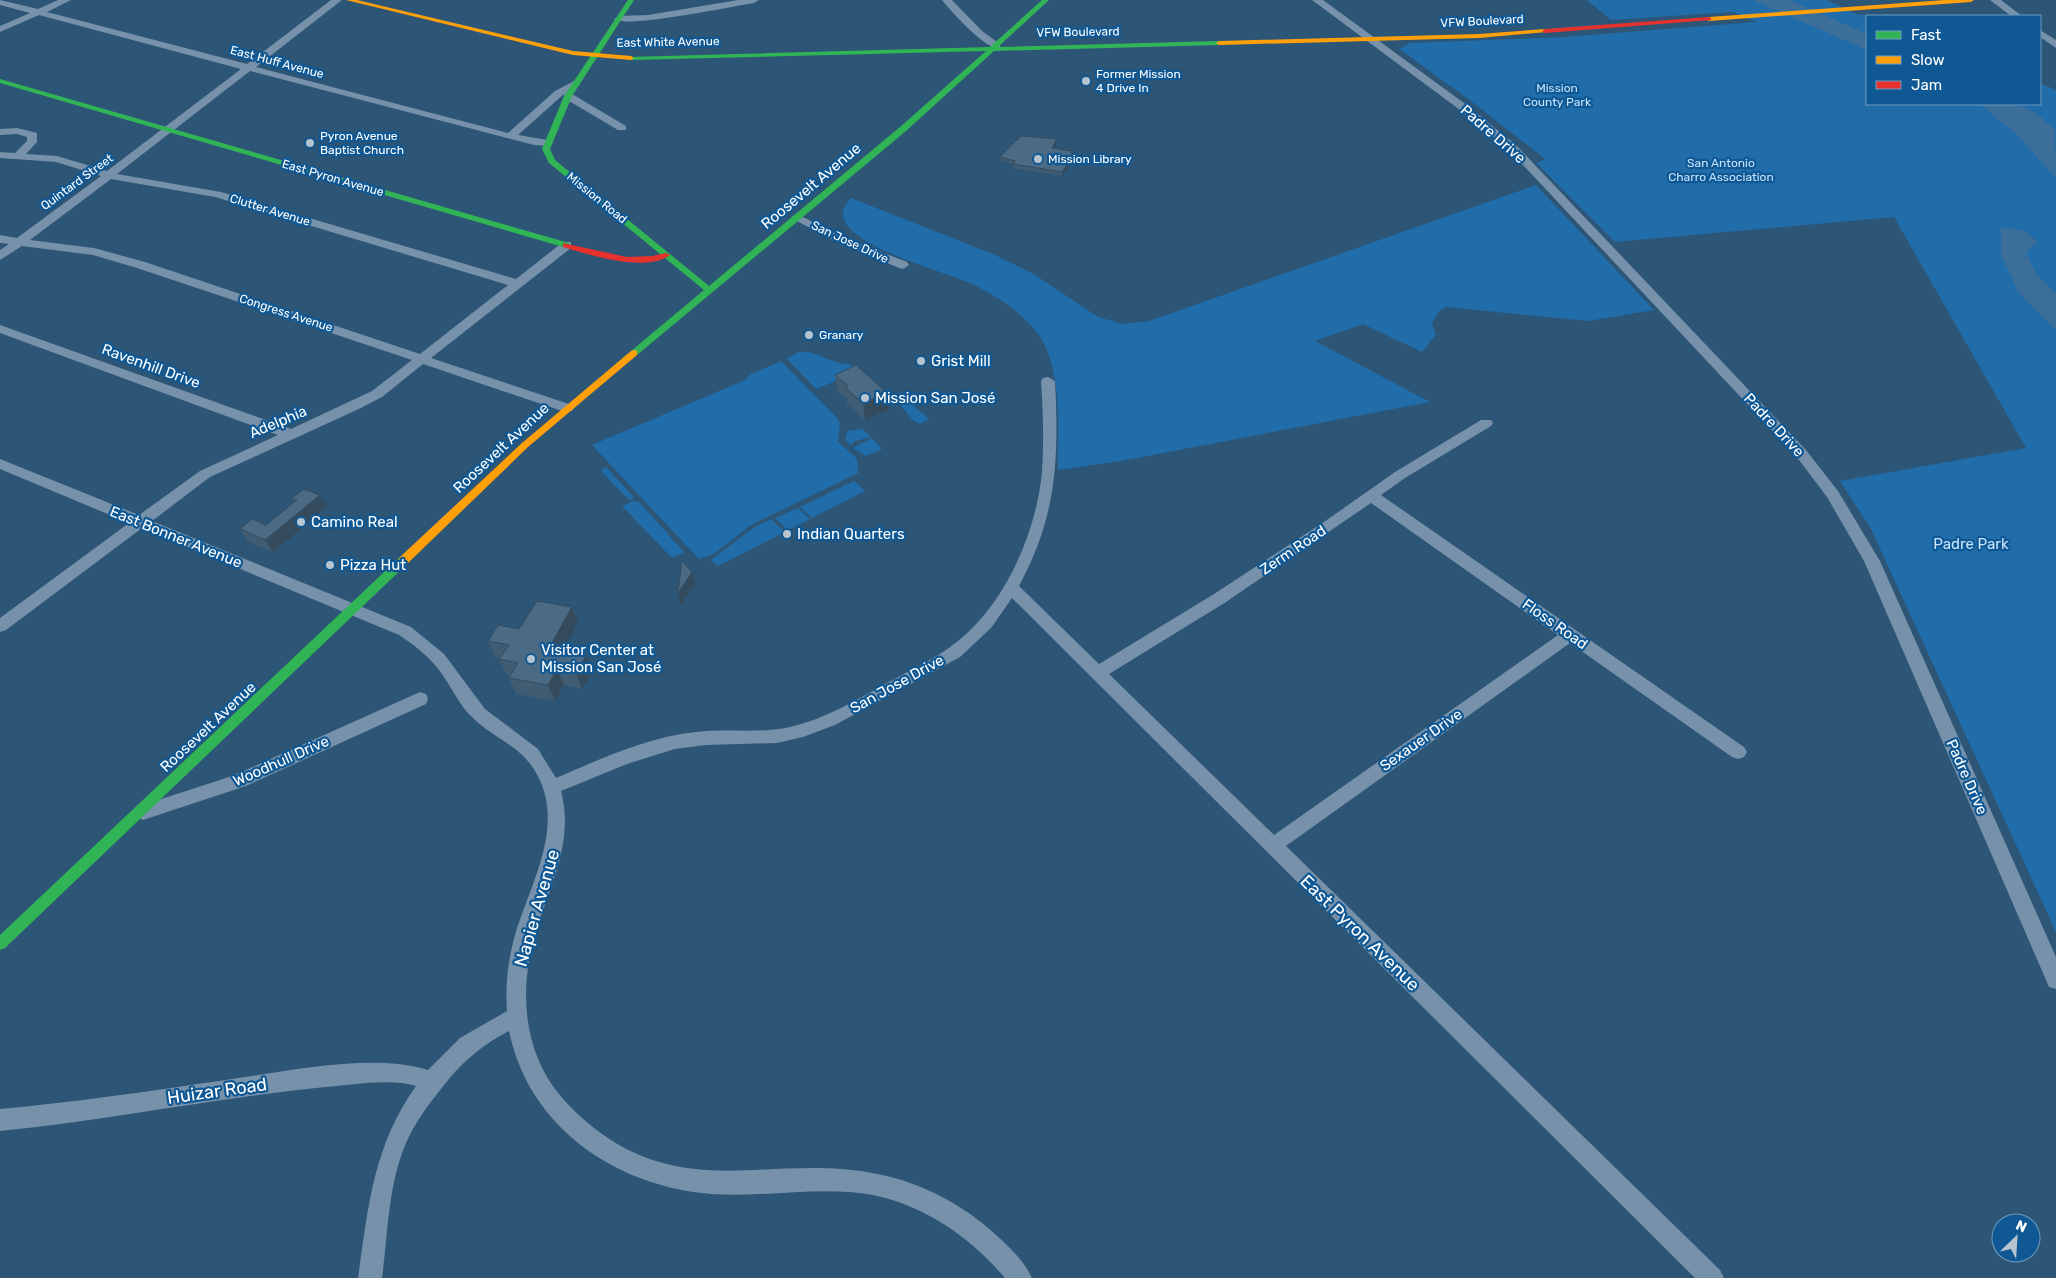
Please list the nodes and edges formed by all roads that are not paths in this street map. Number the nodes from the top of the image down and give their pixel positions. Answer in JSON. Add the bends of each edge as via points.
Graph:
{"nodes":[{"id":1,"x":66,"y":0,"type":"edge"},
{"id":2,"x":337,"y":0,"type":"edge"},
{"id":3,"x":349,"y":0,"type":"edge"},
{"id":4,"x":631,"y":0,"type":"edge"},
{"id":5,"x":754,"y":0,"type":"edge"},
{"id":6,"x":948,"y":0,"type":"edge"},
{"id":7,"x":1046,"y":0,"type":"edge"},
{"id":8,"x":1317,"y":0,"type":"edge"},
{"id":9,"x":1971,"y":0,"type":"edge"},
{"id":10,"x":1996,"y":0,"type":"edge"},
{"id":11,"x":0,"y":2,"type":"edge"},
{"id":12,"x":698,"y":5,"type":"edge"},
{"id":13,"x":38,"y":12,"type":"junction"},
{"id":14,"x":2016,"y":15,"type":"edge"},
{"id":15,"x":619,"y":19,"type":"junction"},
{"id":16,"x":0,"y":29,"type":"edge"},
{"id":17,"x":1012,"y":31,"type":"junction"},
{"id":18,"x":2041,"y":34,"type":"edge"},
{"id":19,"x":1369,"y":39,"type":"junction"},
{"id":20,"x":2056,"y":45,"type":"edge"},
{"id":21,"x":995,"y":47,"type":"junction"},
{"id":22,"x":1047,"y":47,"type":"junction"},
{"id":23,"x":938,"y":50,"type":"junction"},
{"id":24,"x":594,"y":56,"type":"junction"},
{"id":25,"x":248,"y":67,"type":"junction"},
{"id":26,"x":966,"y":74,"type":"junction"},
{"id":27,"x":0,"y":81,"type":"edge"},
{"id":28,"x":576,"y":83,"type":"junction"},
{"id":29,"x":568,"y":96,"type":"junction"},
{"id":30,"x":622,"y":128,"type":"dead end"},
{"id":31,"x":168,"y":130,"type":"junction"},
{"id":32,"x":0,"y":132,"type":"edge"},
{"id":33,"x":510,"y":137,"type":"junction"},
{"id":34,"x":548,"y":143,"type":"junction"},
{"id":35,"x":0,"y":155,"type":"edge"},
{"id":36,"x":18,"y":156,"type":"junction"},
{"id":37,"x":110,"y":175,"type":"junction"},
{"id":38,"x":797,"y":217,"type":"junction"},
{"id":39,"x":0,"y":239,"type":"edge"},
{"id":40,"x":20,"y":241,"type":"junction"},
{"id":41,"x":567,"y":246,"type":"junction"},
{"id":42,"x":666,"y":255,"type":"junction"},
{"id":43,"x":0,"y":256,"type":"edge"},
{"id":44,"x":903,"y":265,"type":"dead end"},
{"id":45,"x":518,"y":284,"type":"junction"},
{"id":46,"x":709,"y":290,"type":"junction"},
{"id":47,"x":0,"y":329,"type":"edge"},
{"id":48,"x":424,"y":358,"type":"junction"},
{"id":49,"x":1048,"y":381,"type":"dead end"},
{"id":50,"x":567,"y":408,"type":"junction"},
{"id":51,"x":1486,"y":423,"type":"dead end"},
{"id":52,"x":290,"y":434,"type":"junction"},
{"id":53,"x":0,"y":464,"type":"edge"},
{"id":54,"x":1372,"y":496,"type":"junction"},
{"id":55,"x":139,"y":521,"type":"junction"},
{"id":56,"x":1010,"y":587,"type":"junction"},
{"id":57,"x":353,"y":609,"type":"junction"},
{"id":58,"x":0,"y":626,"type":"edge"},
{"id":59,"x":1571,"y":634,"type":"junction"},
{"id":60,"x":1098,"y":673,"type":"junction"},
{"id":61,"x":420,"y":699,"type":"dead end"},
{"id":62,"x":1738,"y":752,"type":"dead end"},
{"id":63,"x":551,"y":788,"type":"junction"},
{"id":64,"x":139,"y":813,"type":"junction"},
{"id":65,"x":1272,"y":846,"type":"junction"},
{"id":66,"x":0,"y":944,"type":"edge"},
{"id":67,"x":2056,"y":980,"type":"edge"},
{"id":68,"x":517,"y":1016,"type":"junction"},
{"id":69,"x":433,"y":1082,"type":"junction"},
{"id":70,"x":0,"y":1120,"type":"edge"},
{"id":71,"x":370,"y":1278,"type":"edge"},
{"id":72,"x":1020,"y":1278,"type":"edge"},
{"id":73,"x":1712,"y":1278,"type":"edge"}],
"edges":[{"from":1,"to":13,"type":"street"},
{"from":2,"to":25,"type":"street","name":"Quintard Street"},
{"from":3,"to":24,"type":"street","name":"East White Avenue"},
{"from":4,"to":15,"type":"street"},
{"from":5,"to":12,"type":"street"},
{"from":6,"to":21,"type":"street"},
{"from":7,"to":17,"type":"street","name":"Roosevelt Avenue"},
{"from":8,"to":19,"type":"street","name":"Padre Drive"},
{"from":9,"to":19,"type":"street","name":"VFW Boulevard","via":[[1505,34]]},
{"from":10,"to":14,"type":"street"},
{"from":11,"to":13,"type":"street","name":"East Huff Avenue"},
{"from":12,"to":15,"type":"street","via":[[648,18]]},
{"from":13,"to":16,"type":"street"},
{"from":13,"to":25,"type":"street","name":"East Huff Avenue"},
{"from":15,"to":24,"type":"street"},
{"from":17,"to":21,"type":"street","name":"Roosevelt Avenue"},
{"from":17,"to":22,"type":"street","via":[[1027,44]]},
{"from":18,"to":20,"type":"street"},
{"from":19,"to":22,"type":"street","name":"VFW Boulevard"},
{"from":19,"to":67,"type":"street","name":"Padre Drive","via":[[1512,147],[1801,453],[1833,494],[1872,561]]},
{"from":21,"to":22,"type":"street","name":"VFW Boulevard"},
{"from":21,"to":23,"type":"street","name":"East White Avenue"},
{"from":21,"to":26,"type":"street","name":"Roosevelt Avenue"},
{"from":23,"to":24,"type":"street","name":"East White Avenue"},
{"from":23,"to":26,"type":"street","via":[[961,57]]},
{"from":24,"to":28,"type":"street"},
{"from":25,"to":31,"type":"street","name":"Quintard Street"},
{"from":25,"to":33,"type":"street","name":"East Huff Avenue"},
{"from":26,"to":38,"type":"street","name":"Roosevelt Avenue"},
{"from":27,"to":31,"type":"street","name":"East Pyron Avenue"},
{"from":28,"to":29,"type":"street"},
{"from":28,"to":33,"type":"street"},
{"from":29,"to":30,"type":"street"},
{"from":29,"to":34,"type":"street"},
{"from":31,"to":37,"type":"street","name":"Quintard Street"},
{"from":31,"to":41,"type":"street","name":"East Pyron Avenue"},
{"from":32,"to":36,"type":"street","via":[[17,130],[32,135],[32,142]]},
{"from":33,"to":34,"type":"street","name":"East Huff Avenue"},
{"from":34,"to":42,"type":"street","name":"Mission Road","via":[[547,154],[552,161]]},
{"from":35,"to":36,"type":"street","name":"Clutter Avenue"},
{"from":36,"to":37,"type":"street","name":"Clutter Avenue","via":[[57,159]]},
{"from":37,"to":40,"type":"street","name":"Quintard Street"},
{"from":37,"to":45,"type":"street","name":"Clutter Avenue","via":[[217,194]]},
{"from":38,"to":44,"type":"street","name":"San Jose Drive"},
{"from":38,"to":46,"type":"street","name":"Roosevelt Avenue"},
{"from":39,"to":40,"type":"street","name":"Congress Avenue"},
{"from":40,"to":43,"type":"street","name":"Quintard Street"},
{"from":40,"to":48,"type":"street","name":"Congress Avenue","via":[[114,257]]},
{"from":41,"to":42,"type":"street","name":"East Pyron Avenue","via":[[632,262]]},
{"from":41,"to":45,"type":"street","name":"Adelphia"},
{"from":42,"to":46,"type":"street","name":"Mission Road"},
{"from":45,"to":48,"type":"street","name":"Adelphia"},
{"from":46,"to":50,"type":"street","name":"Roosevelt Avenue"},
{"from":47,"to":52,"type":"street","name":"Ravenhill Drive"},
{"from":48,"to":50,"type":"street","name":"Congress Avenue"},
{"from":48,"to":52,"type":"street","name":"Adelphia","via":[[361,403]]},
{"from":49,"to":56,"type":"street","name":"San Jose Drive","via":[[1049,468],[1044,501],[1026,555]]},
{"from":50,"to":57,"type":"street","name":"Roosevelt Avenue"},
{"from":51,"to":54,"type":"street","name":"Zerm Road","via":[[1400,475]]},
{"from":52,"to":55,"type":"street","name":"Adelphia","via":[[206,474]]},
{"from":53,"to":55,"type":"street","name":"East Bonner Avenue"},
{"from":54,"to":59,"type":"street","name":"Floss Road"},
{"from":54,"to":60,"type":"street","name":"Zerm Road","via":[[1220,598]]},
{"from":55,"to":57,"type":"street","name":"East Bonner Avenue"},
{"from":55,"to":58,"type":"street","name":"Adelphia"},
{"from":56,"to":60,"type":"street","name":"East Pyron Avenue"},
{"from":56,"to":63,"type":"street","name":"San Jose Drive","via":[[980,629],[958,649],[920,673],[826,722],[789,734],[705,738],[661,746]]},
{"from":57,"to":63,"type":"street","name":"Napier Avenue","via":[[405,631],[430,648],[465,699],[528,750]]},
{"from":57,"to":64,"type":"street","name":"Roosevelt Avenue"},
{"from":59,"to":62,"type":"street","name":"Floss Road"},
{"from":59,"to":65,"type":"street","name":"Sexauer Drive"},
{"from":60,"to":65,"type":"street","name":"East Pyron Avenue"},
{"from":61,"to":64,"type":"street","name":"Woodhull Drive","via":[[240,781]]},
{"from":63,"to":68,"type":"street","name":"Napier Avenue","via":[[558,822],[554,852],[521,955]]},
{"from":64,"to":66,"type":"street","name":"Roosevelt Avenue"},
{"from":65,"to":73,"type":"street","name":"East Pyron Avenue"},
{"from":68,"to":69,"type":"street","via":[[468,1044]]},
{"from":68,"to":72,"type":"street","name":"Napier Avenue","via":[[528,1061],[550,1101],[595,1145],[620,1159],[644,1170],[696,1182],[736,1184],[820,1180],[874,1184],[898,1190],[936,1206],[974,1230]]},
{"from":69,"to":70,"type":"street","name":"Huizar Road","via":[[410,1074],[366,1073]]},
{"from":69,"to":71,"type":"street","via":[[415,1106],[392,1152],[385,1176]]}]}
